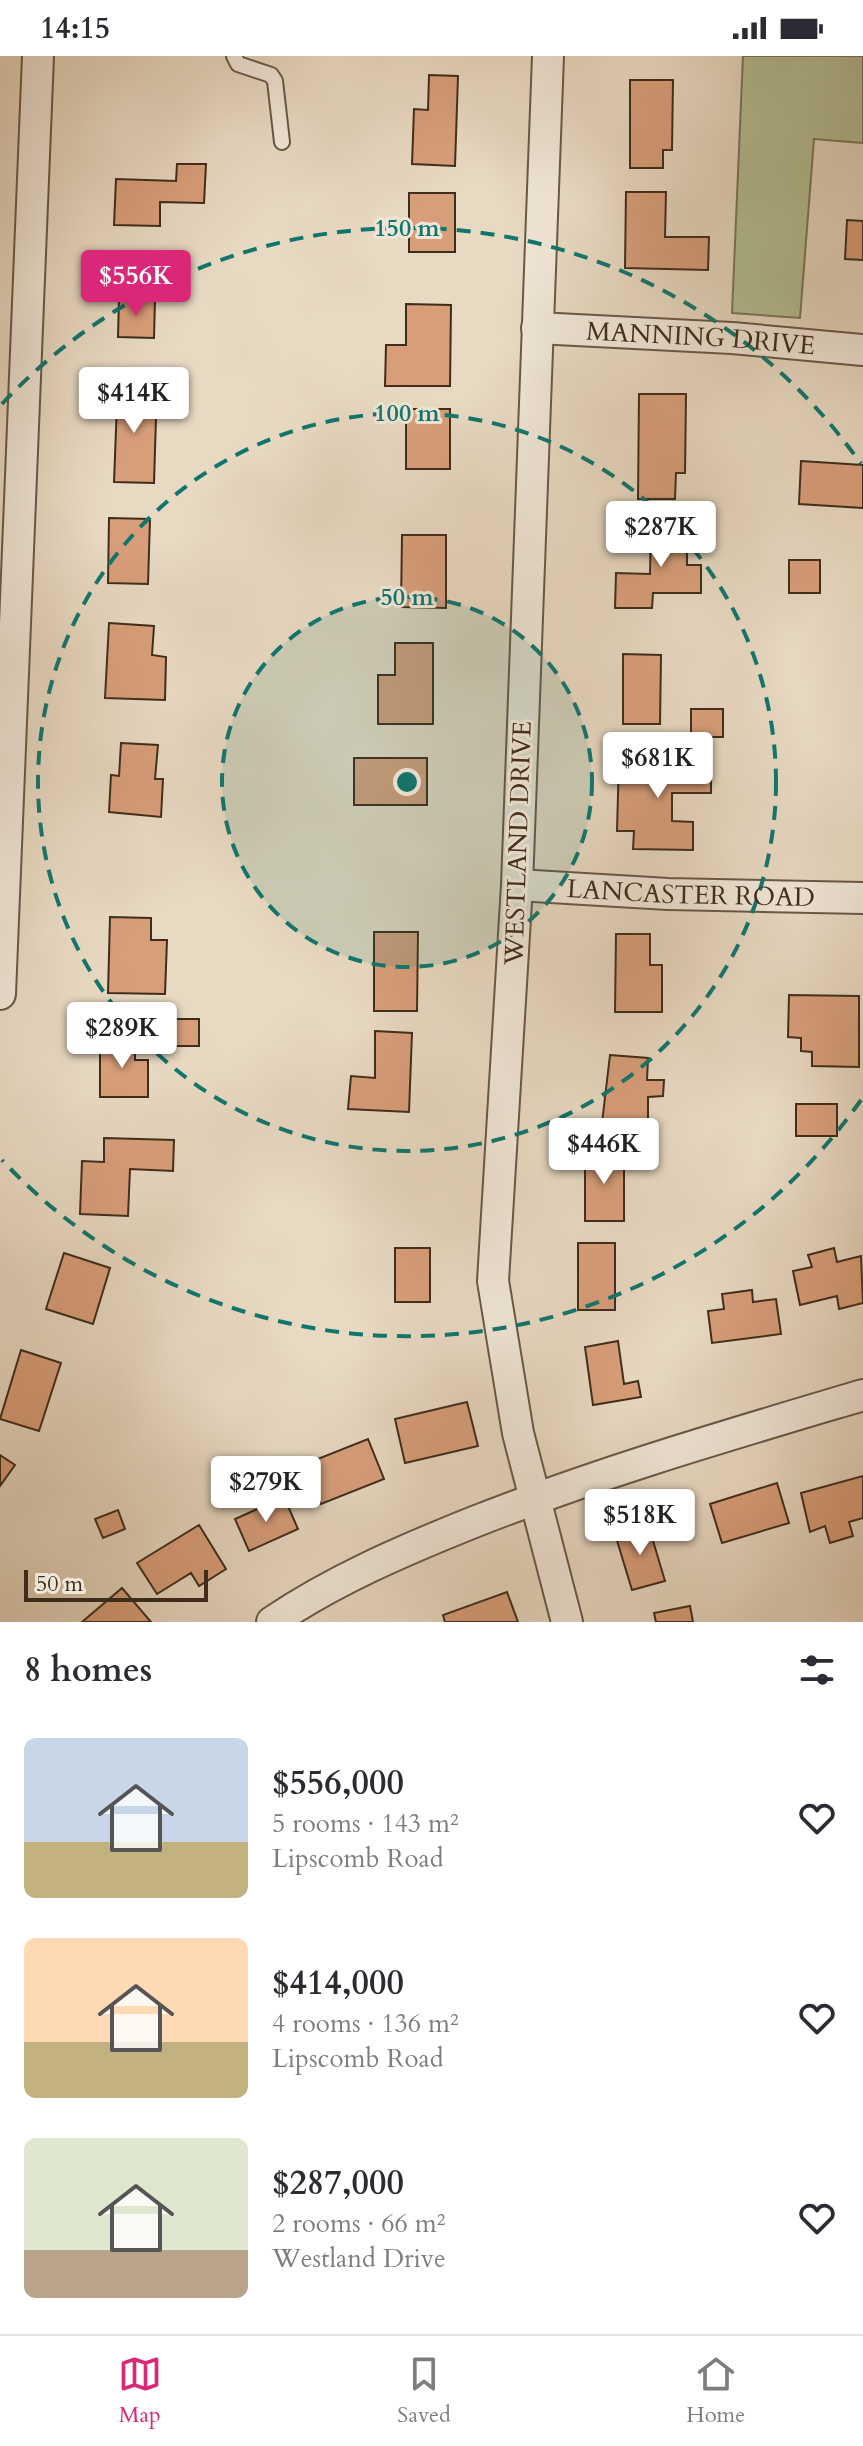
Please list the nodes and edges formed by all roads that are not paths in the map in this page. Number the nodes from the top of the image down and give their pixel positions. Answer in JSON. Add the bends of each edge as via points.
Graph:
{"nodes":[{"id":1,"x":38,"y":56,"type":"edge"},
{"id":2,"x":234,"y":56,"type":"edge"},
{"id":3,"x":548,"y":56,"type":"edge"},
{"id":4,"x":282,"y":142,"type":"dead end"},
{"id":5,"x":537,"y":328,"type":"junction"},
{"id":6,"x":863,"y":350,"type":"edge"},
{"id":7,"x":517,"y":885,"type":"junction"},
{"id":8,"x":863,"y":898,"type":"edge"},
{"id":9,"x":0,"y":994,"type":"edge"},
{"id":10,"x":863,"y":1395,"type":"edge"},
{"id":11,"x":534,"y":1498,"type":"junction"},
{"id":12,"x":272,"y":1622,"type":"edge"},
{"id":13,"x":567,"y":1622,"type":"edge"}],
"edges":[{"from":1,"to":9,"type":"street"},
{"from":2,"to":4,"type":"lane","via":[[243,68],[271,75],[275,81]]},
{"from":3,"to":5,"type":"street","name":"WESTLAND DRIVE"},
{"from":5,"to":6,"type":"street","name":"MANNING DRIVE"},
{"from":5,"to":7,"type":"street","name":"WESTLAND DRIVE"},
{"from":7,"to":8,"type":"street","name":"LANCASTER ROAD"},
{"from":7,"to":11,"type":"street","name":"WESTLAND DRIVE","via":[[493,1281]]},
{"from":10,"to":11,"type":"street"},
{"from":11,"to":12,"type":"street","via":[[417,1544],[307,1598]]},
{"from":11,"to":13,"type":"street","name":"WESTLAND DRIVE"}]}
